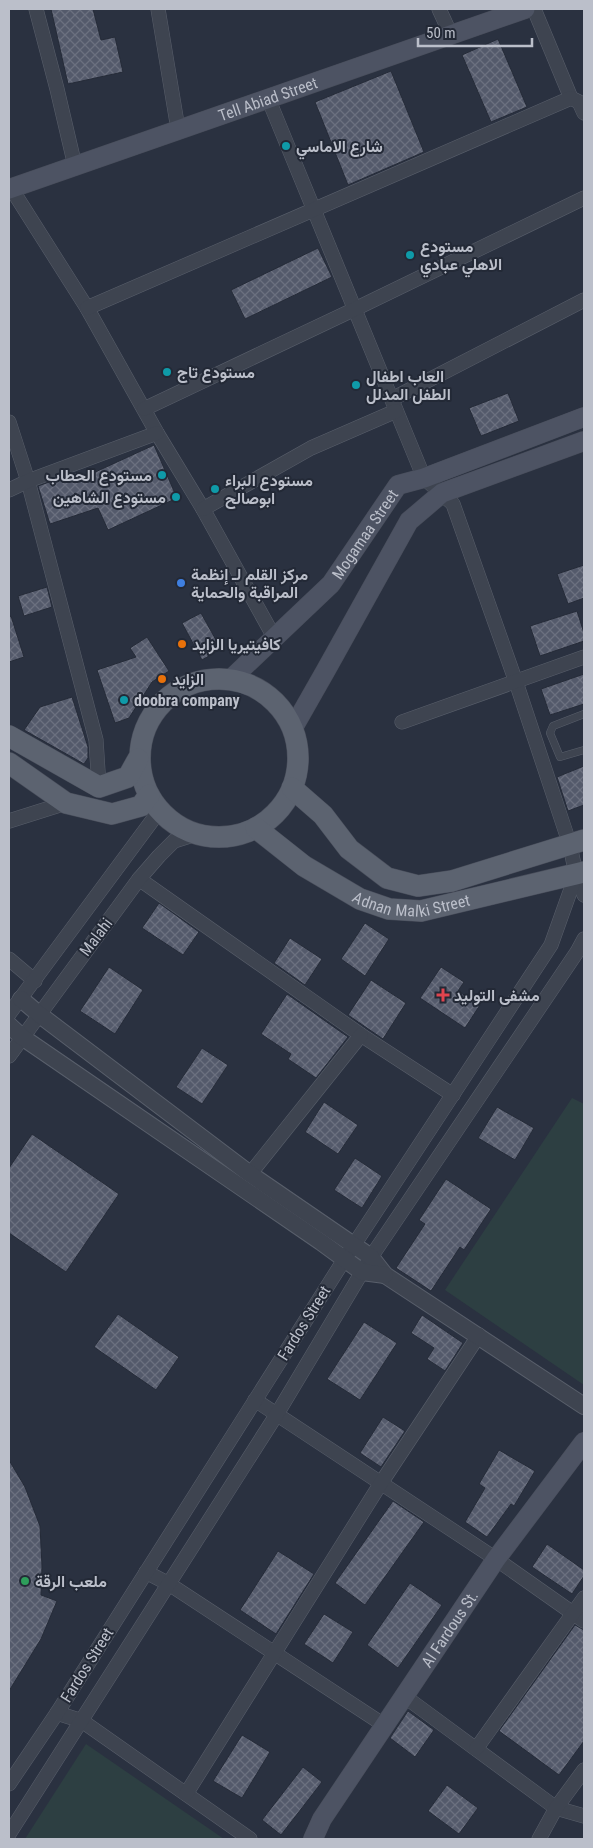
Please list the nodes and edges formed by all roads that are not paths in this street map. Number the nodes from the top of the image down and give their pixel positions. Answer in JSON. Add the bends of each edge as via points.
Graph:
{"nodes":[{"id":1,"x":36,"y":9,"type":"edge"},
{"id":2,"x":158,"y":9,"type":"edge"},
{"id":3,"x":439,"y":9,"type":"edge"},
{"id":4,"x":525,"y":9,"type":"edge"},
{"id":5,"x":534,"y":9,"type":"edge"},
{"id":6,"x":451,"y":35,"type":"junction"},
{"id":7,"x":268,"y":98,"type":"junction"},
{"id":8,"x":571,"y":98,"type":"junction"},
{"id":9,"x":584,"y":113,"type":"edge"},
{"id":10,"x":178,"y":129,"type":"junction"},
{"id":11,"x":74,"y":166,"type":"junction"},
{"id":12,"x":10,"y":189,"type":"edge"},
{"id":13,"x":584,"y":198,"type":"edge"},
{"id":14,"x":314,"y":210,"type":"junction"},
{"id":15,"x":584,"y":300,"type":"edge"},
{"id":16,"x":87,"y":308,"type":"junction"},
{"id":17,"x":355,"y":309,"type":"junction"},
{"id":18,"x":394,"y":405,"type":"junction"},
{"id":19,"x":144,"y":409,"type":"junction"},
{"id":20,"x":584,"y":417,"type":"edge"},
{"id":21,"x":9,"y":422,"type":"edge"},
{"id":22,"x":157,"y":434,"type":"junction"},
{"id":23,"x":584,"y":441,"type":"edge"},
{"id":24,"x":424,"y":478,"type":"junction"},
{"id":25,"x":28,"y":481,"type":"junction"},
{"id":26,"x":9,"y":490,"type":"edge"},
{"id":27,"x":442,"y":493,"type":"junction"},
{"id":28,"x":203,"y":509,"type":"junction"},
{"id":29,"x":274,"y":637,"type":"junction"},
{"id":30,"x":584,"y":657,"type":"edge"},
{"id":31,"x":231,"y":679,"type":"junction"},
{"id":32,"x":516,"y":682,"type":"junction"},
{"id":33,"x":584,"y":714,"type":"edge"},
{"id":34,"x":402,"y":722,"type":"dead end"},
{"id":35,"x":293,"y":728,"type":"junction"},
{"id":36,"x":12,"y":746,"type":"edge"},
{"id":37,"x":584,"y":750,"type":"edge"},
{"id":38,"x":138,"y":759,"type":"junction"},
{"id":39,"x":9,"y":763,"type":"edge"},
{"id":40,"x":99,"y":787,"type":"junction"},
{"id":41,"x":292,"y":788,"type":"junction"},
{"id":42,"x":66,"y":803,"type":"junction"},
{"id":43,"x":154,"y":803,"type":"junction"},
{"id":44,"x":9,"y":821,"type":"edge"},
{"id":45,"x":256,"y":828,"type":"junction"},
{"id":46,"x":196,"y":834,"type":"junction"},
{"id":47,"x":577,"y":842,"type":"edge"},
{"id":48,"x":580,"y":873,"type":"edge"},
{"id":49,"x":139,"y":879,"type":"junction"},
{"id":50,"x":584,"y":895,"type":"edge"},
{"id":51,"x":584,"y":939,"type":"edge"},
{"id":52,"x":9,"y":959,"type":"edge"},
{"id":53,"x":35,"y":981,"type":"junction"},
{"id":54,"x":21,"y":999,"type":"junction"},
{"id":55,"x":9,"y":1014,"type":"edge"},
{"id":56,"x":40,"y":1015,"type":"junction"},
{"id":57,"x":9,"y":1025,"type":"edge"},
{"id":58,"x":361,"y":1035,"type":"junction"},
{"id":59,"x":22,"y":1037,"type":"junction"},
{"id":60,"x":9,"y":1056,"type":"edge"},
{"id":61,"x":453,"y":1096,"type":"junction"},
{"id":62,"x":250,"y":1174,"type":"junction"},
{"id":63,"x":353,"y":1246,"type":"junction"},
{"id":64,"x":371,"y":1257,"type":"junction"},
{"id":65,"x":344,"y":1260,"type":"junction"},
{"id":66,"x":362,"y":1272,"type":"junction"},
{"id":67,"x":385,"y":1275,"type":"junction"},
{"id":68,"x":479,"y":1335,"type":"junction"},
{"id":69,"x":255,"y":1400,"type":"junction"},
{"id":70,"x":584,"y":1406,"type":"edge"},
{"id":71,"x":277,"y":1414,"type":"junction"},
{"id":72,"x":584,"y":1442,"type":"edge"},
{"id":73,"x":381,"y":1483,"type":"junction"},
{"id":74,"x":496,"y":1560,"type":"junction"},
{"id":75,"x":146,"y":1572,"type":"junction"},
{"id":76,"x":169,"y":1584,"type":"junction"},
{"id":77,"x":584,"y":1598,"type":"edge"},
{"id":78,"x":579,"y":1617,"type":"edge"},
{"id":79,"x":274,"y":1653,"type":"junction"},
{"id":80,"x":404,"y":1696,"type":"junction"},
{"id":81,"x":57,"y":1712,"type":"junction"},
{"id":82,"x":82,"y":1721,"type":"junction"},
{"id":83,"x":384,"y":1725,"type":"junction"},
{"id":84,"x":476,"y":1749,"type":"junction"},
{"id":85,"x":584,"y":1770,"type":"edge"},
{"id":86,"x":9,"y":1784,"type":"edge"},
{"id":87,"x":186,"y":1794,"type":"junction"},
{"id":88,"x":556,"y":1808,"type":"junction"},
{"id":89,"x":584,"y":1816,"type":"edge"},
{"id":90,"x":322,"y":1819,"type":"junction"},
{"id":91,"x":9,"y":1834,"type":"edge"},
{"id":92,"x":250,"y":1839,"type":"edge"},
{"id":93,"x":300,"y":1839,"type":"edge"},
{"id":94,"x":313,"y":1839,"type":"edge"},
{"id":95,"x":539,"y":1839,"type":"edge"}],
"edges":[{"from":1,"to":11,"type":"street"},
{"from":2,"to":10,"type":"street"},
{"from":3,"to":6,"type":"street"},
{"from":4,"to":6,"type":"main road","name":"Tell Abiad Street"},
{"from":5,"to":8,"type":"street"},
{"from":6,"to":7,"type":"main road","name":"Tell Abiad Street"},
{"from":7,"to":10,"type":"main road","name":"Tell Abiad Street"},
{"from":7,"to":14,"type":"street"},
{"from":8,"to":9,"type":"street","via":[[579,102]]},
{"from":8,"to":14,"type":"street"},
{"from":10,"to":11,"type":"main road","name":"Tell Abiad Street"},
{"from":11,"to":12,"type":"main road","name":"Tell Abiad Street"},
{"from":12,"to":16,"type":"street"},
{"from":13,"to":17,"type":"street"},
{"from":14,"to":16,"type":"street"},
{"from":14,"to":17,"type":"street"},
{"from":15,"to":18,"type":"street"},
{"from":16,"to":19,"type":"street"},
{"from":17,"to":18,"type":"street"},
{"from":17,"to":19,"type":"street"},
{"from":18,"to":24,"type":"street"},
{"from":18,"to":28,"type":"street"},
{"from":19,"to":22,"type":"street"},
{"from":20,"to":24,"type":"main road","name":"Mogamaa Street"},
{"from":21,"to":25,"type":"street"},
{"from":22,"to":25,"type":"street"},
{"from":22,"to":28,"type":"street"},
{"from":23,"to":27,"type":"main road","name":"Mogamaa Street"},
{"from":24,"to":27,"type":"street"},
{"from":24,"to":29,"type":"main road","name":"Mogamaa Street","via":[[398,485],[331,584]]},
{"from":25,"to":26,"type":"street"},
{"from":25,"to":40,"type":"street","via":[[96,740]]},
{"from":27,"to":32,"type":"street","via":[[453,504]]},
{"from":27,"to":35,"type":"main road","name":"Mogamaa Street","via":[[409,521]]},
{"from":28,"to":29,"type":"street"},
{"from":29,"to":31,"type":"main road","name":"Mogamaa Street"},
{"from":30,"to":32,"type":"street"},
{"from":31,"to":35,"type":"main road","via":[[251,684],[268,695]]},
{"from":31,"to":38,"type":"main road","via":[[209,678],[168,696],[153,713],[143,734]]},
{"from":32,"to":34,"type":"street"},
{"from":32,"to":47,"type":"street"},
{"from":33,"to":37,"type":"lane","via":[[553,726],[550,734],[560,757]]},
{"from":35,"to":41,"type":"main road","via":[[298,768]]},
{"from":36,"to":40,"type":"main road"},
{"from":38,"to":40,"type":"main road","via":[[128,777]]},
{"from":38,"to":43,"type":"main road"},
{"from":39,"to":42,"type":"main road"},
{"from":41,"to":45,"type":"main road","via":[[284,804]]},
{"from":41,"to":47,"type":"main road","name":"Adnan Malki Street","via":[[323,815],[349,849],[387,878],[418,886],[452,881]]},
{"from":42,"to":43,"type":"main road","via":[[112,814]]},
{"from":42,"to":44,"type":"street"},
{"from":43,"to":46,"type":"main road","via":[[176,824]]},
{"from":43,"to":53,"type":"street","name":"Malahi"},
{"from":45,"to":46,"type":"main road","via":[[237,835],[216,837]]},
{"from":45,"to":48,"type":"main road","name":"Adnan Malki Street","via":[[304,866],[360,899],[389,909],[421,911]]},
{"from":46,"to":49,"type":"street","name":"Malahi","via":[[174,841]]},
{"from":47,"to":48,"type":"street"},
{"from":48,"to":50,"type":"street"},
{"from":48,"to":61,"type":"street","name":"Fardos Street","via":[[551,944]]},
{"from":49,"to":56,"type":"street","name":"Malahi"},
{"from":49,"to":58,"type":"street"},
{"from":51,"to":64,"type":"street","name":"Fardos Street"},
{"from":52,"to":53,"type":"street"},
{"from":53,"to":54,"type":"street","name":"Malahi"},
{"from":54,"to":55,"type":"street","name":"Malahi"},
{"from":54,"to":56,"type":"street"},
{"from":56,"to":59,"type":"street","name":"Malahi"},
{"from":56,"to":62,"type":"street"},
{"from":57,"to":59,"type":"street"},
{"from":58,"to":61,"type":"street"},
{"from":58,"to":62,"type":"street"},
{"from":59,"to":60,"type":"street","name":"Malahi"},
{"from":59,"to":65,"type":"street"},
{"from":61,"to":63,"type":"street","name":"Fardos Street"},
{"from":62,"to":63,"type":"street"},
{"from":63,"to":64,"type":"street"},
{"from":63,"to":65,"type":"street","name":"Fardos Street"},
{"from":64,"to":66,"type":"street","name":"Fardos Street"},
{"from":64,"to":67,"type":"street"},
{"from":65,"to":66,"type":"street"},
{"from":65,"to":69,"type":"street","name":"Fardos Street"},
{"from":66,"to":67,"type":"street"},
{"from":66,"to":71,"type":"street","name":"Fardos Street"},
{"from":67,"to":68,"type":"street"},
{"from":68,"to":70,"type":"street"},
{"from":68,"to":73,"type":"street"},
{"from":69,"to":71,"type":"street"},
{"from":69,"to":75,"type":"street","name":"Fardos Street"},
{"from":71,"to":73,"type":"street"},
{"from":71,"to":76,"type":"street","name":"Fardos Street"},
{"from":72,"to":74,"type":"main road","name":"Al Fardous St."},
{"from":73,"to":74,"type":"street"},
{"from":73,"to":79,"type":"street"},
{"from":74,"to":78,"type":"street"},
{"from":74,"to":80,"type":"main road","name":"Al Fardous St."},
{"from":75,"to":76,"type":"street"},
{"from":75,"to":81,"type":"street","name":"Fardos Street"},
{"from":76,"to":79,"type":"street"},
{"from":76,"to":82,"type":"street","name":"Fardos Street"},
{"from":77,"to":78,"type":"street"},
{"from":78,"to":84,"type":"street"},
{"from":79,"to":83,"type":"street"},
{"from":79,"to":87,"type":"street"},
{"from":80,"to":83,"type":"main road","name":"Al Fardous St."},
{"from":80,"to":84,"type":"street"},
{"from":81,"to":82,"type":"street"},
{"from":81,"to":86,"type":"street","name":"Fardos Street"},
{"from":82,"to":87,"type":"street"},
{"from":82,"to":91,"type":"street","name":"Fardos Street"},
{"from":83,"to":90,"type":"main road","name":"Al Fardous St."},
{"from":84,"to":88,"type":"street"},
{"from":85,"to":88,"type":"street"},
{"from":87,"to":92,"type":"street"},
{"from":88,"to":89,"type":"street"},
{"from":88,"to":95,"type":"street"},
{"from":90,"to":93,"type":"main road"},
{"from":90,"to":94,"type":"main road"}]}
